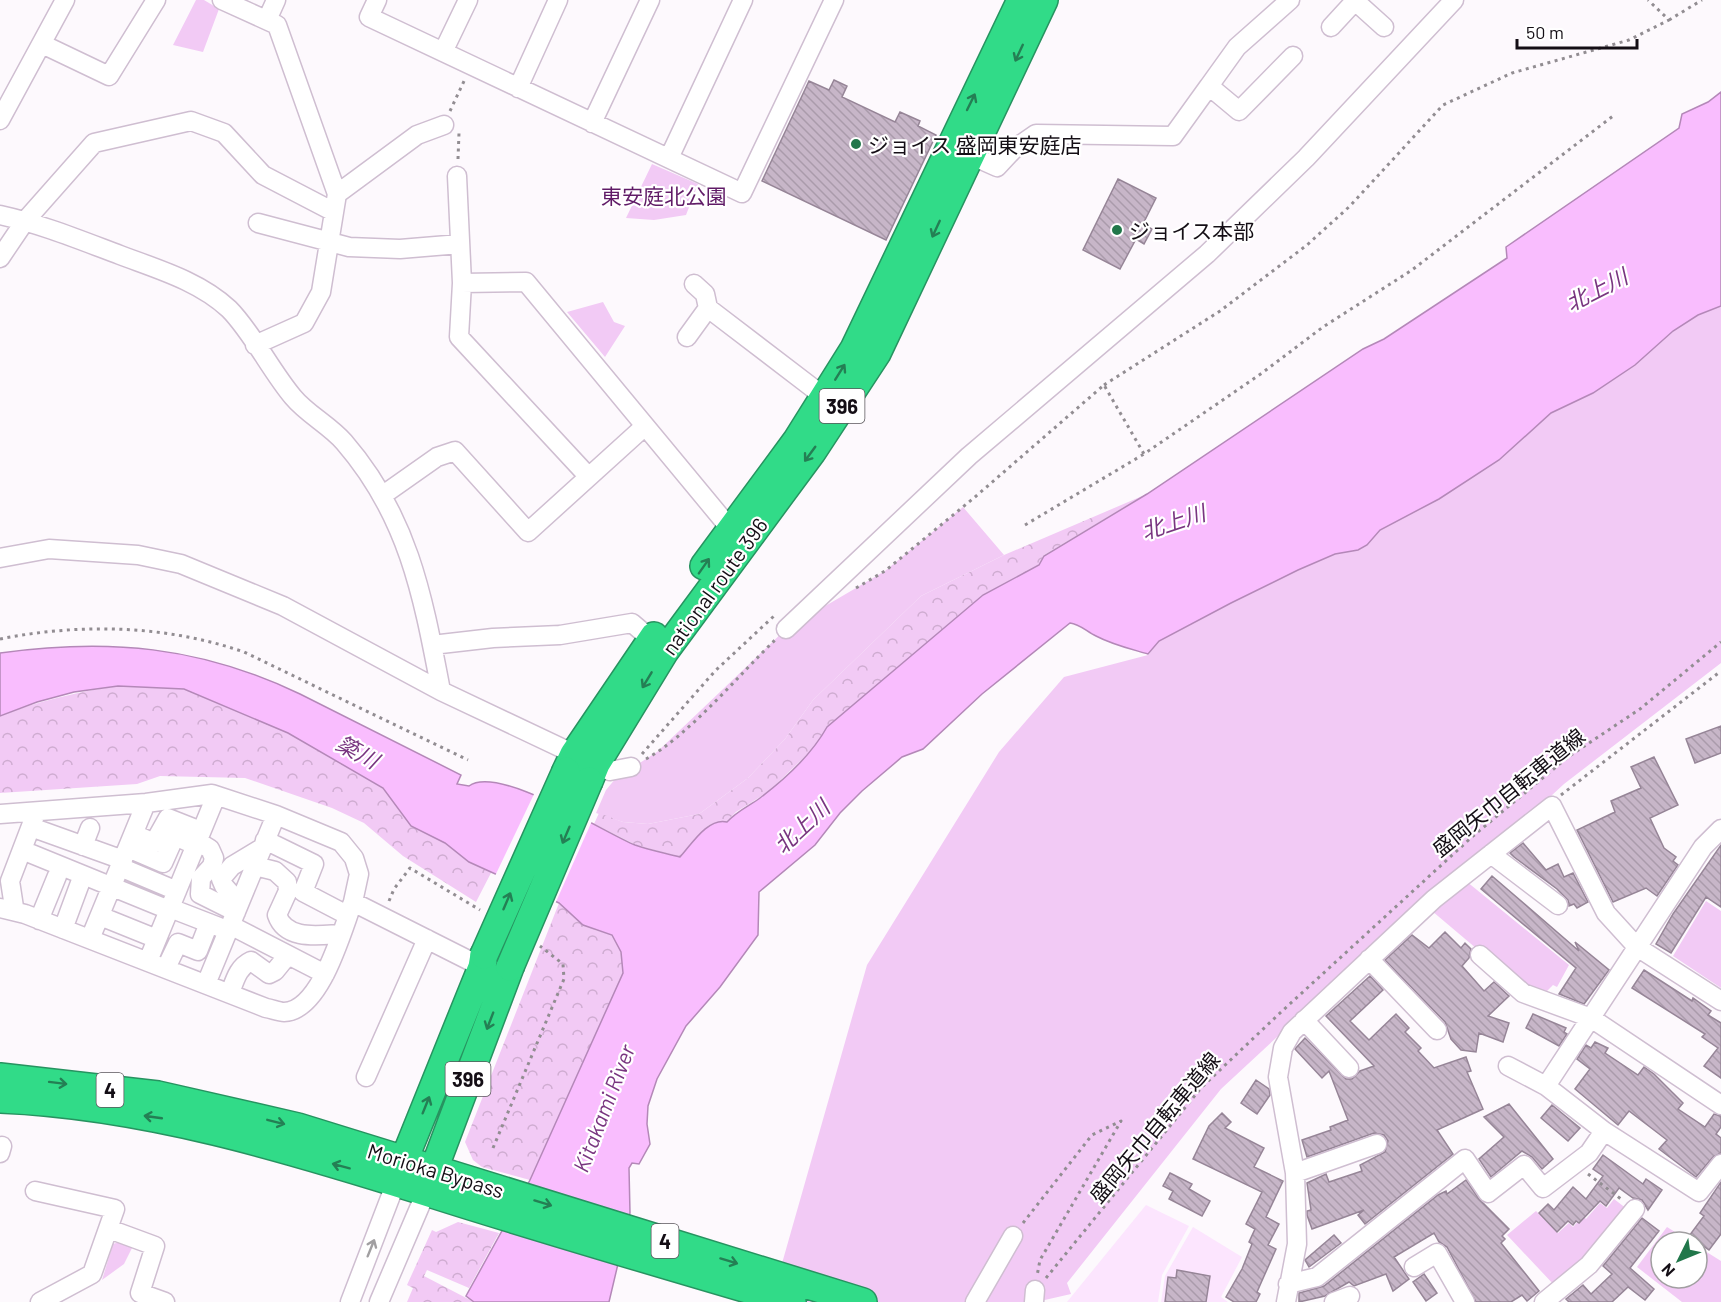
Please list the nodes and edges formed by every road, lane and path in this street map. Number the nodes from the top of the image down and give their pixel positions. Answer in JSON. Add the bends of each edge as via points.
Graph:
{"nodes":[{"id":1,"x":65,"y":0,"type":"edge"},
{"id":2,"x":156,"y":0,"type":"edge"},
{"id":3,"x":222,"y":0,"type":"edge"},
{"id":4,"x":276,"y":0,"type":"edge"},
{"id":5,"x":377,"y":0,"type":"edge"},
{"id":6,"x":468,"y":0,"type":"edge"},
{"id":7,"x":558,"y":0,"type":"edge"},
{"id":8,"x":650,"y":0,"type":"edge"},
{"id":9,"x":743,"y":0,"type":"edge"},
{"id":10,"x":834,"y":0,"type":"edge"},
{"id":11,"x":1021,"y":0,"type":"edge"},
{"id":12,"x":1044,"y":0,"type":"edge"},
{"id":13,"x":1290,"y":0,"type":"edge"},
{"id":14,"x":1454,"y":0,"type":"edge"},
{"id":15,"x":1648,"y":0,"type":"edge"},
{"id":16,"x":1702,"y":0,"type":"edge"},
{"id":17,"x":1355,"y":1,"type":"edge"},
{"id":18,"x":267,"y":20,"type":"junction"},
{"id":19,"x":1668,"y":20,"type":"junction"},
{"id":20,"x":1331,"y":27,"type":"dead end"},
{"id":21,"x":1384,"y":27,"type":"dead end"},
{"id":22,"x":42,"y":44,"type":"junction"},
{"id":23,"x":443,"y":52,"type":"junction"},
{"id":24,"x":1293,"y":56,"type":"dead end"},
{"id":25,"x":1209,"y":86,"type":"junction"},
{"id":26,"x":518,"y":88,"type":"junction"},
{"id":27,"x":1613,"y":116,"type":"dead end"},
{"id":28,"x":0,"y":120,"type":"edge"},
{"id":29,"x":592,"y":123,"type":"junction"},
{"id":30,"x":444,"y":125,"type":"dead end"},
{"id":31,"x":960,"y":151,"type":"junction"},
{"id":32,"x":669,"y":158,"type":"junction"},
{"id":33,"x":457,"y":176,"type":"dead end"},
{"id":34,"x":335,"y":203,"type":"junction"},
{"id":35,"x":0,"y":215,"type":"edge"},
{"id":36,"x":25,"y":221,"type":"junction"},
{"id":37,"x":258,"y":223,"type":"dead end"},
{"id":38,"x":331,"y":242,"type":"junction"},
{"id":39,"x":460,"y":244,"type":"junction"},
{"id":40,"x":0,"y":258,"type":"edge"},
{"id":41,"x":462,"y":283,"type":"junction"},
{"id":42,"x":694,"y":284,"type":"dead end"},
{"id":43,"x":708,"y":308,"type":"junction"},
{"id":44,"x":687,"y":337,"type":"dead end"},
{"id":45,"x":255,"y":345,"type":"junction"},
{"id":46,"x":1104,"y":385,"type":"junction"},
{"id":47,"x":831,"y":405,"type":"junction"},
{"id":48,"x":645,"y":426,"type":"junction"},
{"id":49,"x":1144,"y":454,"type":"junction"},
{"id":50,"x":588,"y":476,"type":"junction"},
{"id":51,"x":383,"y":495,"type":"junction"},
{"id":52,"x":1025,"y":525,"type":"dead end"},
{"id":53,"x":736,"y":537,"type":"junction"},
{"id":54,"x":0,"y":558,"type":"edge"},
{"id":55,"x":855,"y":588,"type":"dead end"},
{"id":56,"x":779,"y":610,"type":"dead end"},
{"id":57,"x":786,"y":629,"type":"joint"},
{"id":58,"x":0,"y":639,"type":"edge"},
{"id":59,"x":1721,"y":642,"type":"edge"},
{"id":60,"x":432,"y":645,"type":"junction"},
{"id":61,"x":658,"y":646,"type":"junction"},
{"id":62,"x":1721,"y":671,"type":"edge"},
{"id":63,"x":441,"y":691,"type":"junction"},
{"id":64,"x":468,"y":760,"type":"dead end"},
{"id":65,"x":581,"y":767,"type":"junction"},
{"id":66,"x":631,"y":767,"type":"junction"},
{"id":67,"x":216,"y":796,"type":"junction"},
{"id":68,"x":146,"y":803,"type":"junction"},
{"id":69,"x":1552,"y":806,"type":"junction"},
{"id":70,"x":0,"y":814,"type":"edge"},
{"id":71,"x":276,"y":815,"type":"junction"},
{"id":72,"x":33,"y":820,"type":"junction"},
{"id":73,"x":90,"y":828,"type":"dead end"},
{"id":74,"x":1721,"y":829,"type":"edge"},
{"id":75,"x":198,"y":839,"type":"junction"},
{"id":76,"x":264,"y":844,"type":"junction"},
{"id":77,"x":83,"y":846,"type":"junction"},
{"id":78,"x":21,"y":850,"type":"junction"},
{"id":79,"x":126,"y":852,"type":"junction"},
{"id":80,"x":1491,"y":854,"type":"junction"},
{"id":81,"x":255,"y":866,"type":"junction"},
{"id":82,"x":83,"y":875,"type":"junction"},
{"id":83,"x":48,"y":885,"type":"dead end"},
{"id":84,"x":112,"y":887,"type":"junction"},
{"id":85,"x":172,"y":903,"type":"junction"},
{"id":86,"x":1558,"y":905,"type":"dead end"},
{"id":87,"x":350,"y":909,"type":"junction"},
{"id":88,"x":16,"y":910,"type":"edge"},
{"id":89,"x":100,"y":916,"type":"junction"},
{"id":90,"x":233,"y":918,"type":"junction"},
{"id":91,"x":209,"y":923,"type":"junction"},
{"id":92,"x":63,"y":928,"type":"junction"},
{"id":93,"x":340,"y":934,"type":"junction"},
{"id":94,"x":90,"y":939,"type":"junction"},
{"id":95,"x":157,"y":939,"type":"junction"},
{"id":96,"x":427,"y":939,"type":"junction"},
{"id":97,"x":1637,"y":947,"type":"junction"},
{"id":98,"x":288,"y":955,"type":"junction"},
{"id":99,"x":1480,"y":955,"type":"dead end"},
{"id":100,"x":1370,"y":959,"type":"junction"},
{"id":101,"x":483,"y":961,"type":"junction"},
{"id":102,"x":148,"y":962,"type":"junction"},
{"id":103,"x":166,"y":968,"type":"junction"},
{"id":104,"x":325,"y":974,"type":"junction"},
{"id":105,"x":206,"y":984,"type":"junction"},
{"id":106,"x":230,"y":993,"type":"junction"},
{"id":107,"x":1721,"y":1001,"type":"edge"},
{"id":108,"x":1591,"y":1018,"type":"junction"},
{"id":109,"x":1304,"y":1020,"type":"junction"},
{"id":110,"x":1437,"y":1029,"type":"dead end"},
{"id":111,"x":1508,"y":1066,"type":"dead end"},
{"id":112,"x":1349,"y":1068,"type":"dead end"},
{"id":113,"x":0,"y":1077,"type":"edge"},
{"id":114,"x":366,"y":1077,"type":"dead end"},
{"id":115,"x":1546,"y":1086,"type":"junction"},
{"id":116,"x":0,"y":1099,"type":"edge"},
{"id":117,"x":1721,"y":1105,"type":"edge"},
{"id":118,"x":1604,"y":1131,"type":"junction"},
{"id":119,"x":1377,"y":1144,"type":"dead end"},
{"id":120,"x":1575,"y":1164,"type":"junction"},
{"id":121,"x":1721,"y":1164,"type":"edge"},
{"id":122,"x":400,"y":1171,"type":"junction"},
{"id":123,"x":1295,"y":1173,"type":"junction"},
{"id":124,"x":430,"y":1181,"type":"junction"},
{"id":125,"x":34,"y":1191,"type":"dead end"},
{"id":126,"x":466,"y":1191,"type":"junction"},
{"id":127,"x":1635,"y":1209,"type":"joint"},
{"id":128,"x":109,"y":1229,"type":"junction"},
{"id":129,"x":1013,"y":1236,"type":"joint"},
{"id":130,"x":1413,"y":1267,"type":"dead end"},
{"id":131,"x":1287,"y":1293,"type":"edge"},
{"id":132,"x":1035,"y":1296,"type":"edge"},
{"id":133,"x":40,"y":1302,"type":"edge"},
{"id":134,"x":165,"y":1302,"type":"edge"},
{"id":135,"x":350,"y":1302,"type":"edge"},
{"id":136,"x":379,"y":1302,"type":"edge"},
{"id":137,"x":792,"y":1302,"type":"edge"},
{"id":138,"x":863,"y":1302,"type":"edge"},
{"id":139,"x":975,"y":1302,"type":"edge"},
{"id":140,"x":1465,"y":1302,"type":"edge"},
{"id":141,"x":1544,"y":1302,"type":"edge"}],
"edges":[{"from":1,"to":22,"type":"street"},
{"from":2,"to":22,"type":"street","via":[[109,76]]},
{"from":3,"to":18,"type":"street"},
{"from":4,"to":18,"type":"street"},
{"from":5,"to":23,"type":"street","via":[[369,17]]},
{"from":6,"to":23,"type":"street"},
{"from":7,"to":26,"type":"street"},
{"from":8,"to":29,"type":"street"},
{"from":9,"to":32,"type":"street"},
{"from":10,"to":32,"type":"street","via":[[742,193]]},
{"from":31,"to":11,"type":"highway","name":"national route 396","number":"396","one_way":true},
{"from":12,"to":31,"type":"highway","name":"national route 396","number":"396","one_way":true},
{"from":13,"to":25,"type":"street","via":[[1237,46]]},
{"from":14,"to":57,"type":"street","via":[[1306,158],[1207,254],[969,456]]},
{"from":15,"to":19,"type":"path"},
{"from":16,"to":19,"type":"path"},
{"from":17,"to":20,"type":"street"},
{"from":17,"to":21,"type":"street"},
{"from":18,"to":34,"type":"street","via":[[277,25],[284,38]]},
{"from":19,"to":46,"type":"path","via":[[1629,40],[1512,73],[1443,105],[1350,206],[1307,245],[1220,311]]},
{"from":22,"to":28,"type":"street"},
{"from":23,"to":26,"type":"street"},
{"from":24,"to":25,"type":"street","via":[[1239,111]]},
{"from":25,"to":31,"type":"street","via":[[1173,136],[1036,134],[997,167]]},
{"from":26,"to":29,"type":"street"},
{"from":27,"to":49,"type":"path","via":[[1412,270],[1323,327]]},
{"from":29,"to":32,"type":"street"},
{"from":30,"to":34,"type":"street","via":[[417,135]]},
{"from":31,"to":47,"type":"highway","name":"national route 396","number":"396","via":[[859,339]]},
{"from":33,"to":39,"type":"street"},
{"from":34,"to":36,"type":"street","via":[[263,175],[224,133],[190,121],[94,143]]},
{"from":34,"to":38,"type":"street"},
{"from":35,"to":36,"type":"street"},
{"from":36,"to":40,"type":"street"},
{"from":36,"to":45,"type":"street","via":[[184,278],[229,309]]},
{"from":37,"to":38,"type":"street"},
{"from":38,"to":39,"type":"street","via":[[349,247],[400,249]]},
{"from":38,"to":45,"type":"street","via":[[321,292],[304,323]]},
{"from":39,"to":41,"type":"street"},
{"from":41,"to":48,"type":"street","via":[[526,282]]},
{"from":41,"to":50,"type":"street","via":[[459,337]]},
{"from":42,"to":43,"type":"street","via":[[705,294]]},
{"from":43,"to":44,"type":"street"},
{"from":43,"to":47,"type":"street"},
{"from":45,"to":51,"type":"street","via":[[294,398],[343,441]]},
{"from":46,"to":49,"type":"path"},
{"from":46,"to":55,"type":"path","via":[[885,571]]},
{"from":47,"to":53,"type":"highway","name":"national route 396","number":"396","via":[[798,440]]},
{"from":48,"to":50,"type":"street"},
{"from":48,"to":53,"type":"street"},
{"from":49,"to":52,"type":"path"},
{"from":50,"to":51,"type":"street","via":[[528,532],[455,451],[437,457]]},
{"from":51,"to":60,"type":"street","via":[[402,531]]},
{"from":53,"to":61,"type":"highway","name":"national route 396","number":"396"},
{"from":54,"to":63,"type":"street","via":[[49,549],[138,555],[181,564],[284,606]]},
{"from":56,"to":66,"type":"path","via":[[708,678]]},
{"from":57,"to":66,"type":"path","via":[[666,744]]},
{"from":58,"to":64,"type":"path","via":[[118,628],[209,640],[244,652]]},
{"from":59,"to":132,"type":"path","name":"盛岡矢巾自転車道線","via":[[1640,709],[1568,757],[1473,836],[1280,1012],[1201,1088]]},
{"from":60,"to":61,"type":"street","via":[[560,634],[632,623]]},
{"from":60,"to":63,"type":"street"},
{"from":61,"to":65,"type":"highway","name":"national route 396","number":"396"},
{"from":62,"to":69,"type":"path","via":[[1565,791]]},
{"from":63,"to":65,"type":"street"},
{"from":65,"to":66,"type":"street","via":[[610,771]]},
{"from":101,"to":65,"type":"highway","name":"national route 396","number":"396","one_way":true,"bridge":true},
{"from":65,"to":124,"type":"highway","name":"national route 396","number":"396","one_way":true,"bridge":true},
{"from":67,"to":68,"type":"street"},
{"from":67,"to":71,"type":"street"},
{"from":67,"to":75,"type":"street"},
{"from":68,"to":72,"type":"street"},
{"from":68,"to":79,"type":"street"},
{"from":69,"to":80,"type":"street"},
{"from":69,"to":97,"type":"street","via":[[1606,913]]},
{"from":70,"to":72,"type":"street"},
{"from":71,"to":76,"type":"street"},
{"from":71,"to":87,"type":"street","via":[[341,842],[354,858],[358,874]]},
{"from":72,"to":77,"type":"street"},
{"from":72,"to":78,"type":"street"},
{"from":73,"to":77,"type":"street"},
{"from":74,"to":97,"type":"street","via":[[1703,847]]},
{"from":75,"to":79,"type":"street","via":[[175,836],[163,863]]},
{"from":75,"to":85,"type":"street"},
{"from":75,"to":90,"type":"street","via":[[214,858],[199,882],[200,894]]},
{"from":76,"to":81,"type":"street"},
{"from":76,"to":87,"type":"street","via":[[314,864],[303,892]]},
{"from":76,"to":90,"type":"street","via":[[232,866],[221,879]]},
{"from":77,"to":79,"type":"street"},
{"from":78,"to":82,"type":"street"},
{"from":78,"to":88,"type":"street","via":[[10,881]]},
{"from":79,"to":84,"type":"street"},
{"from":79,"to":85,"type":"street"},
{"from":80,"to":86,"type":"street"},
{"from":80,"to":100,"type":"street","via":[[1434,899]]},
{"from":81,"to":90,"type":"street"},
{"from":81,"to":93,"type":"street","via":[[275,871],[287,882],[288,891],[277,915],[284,927],[299,934]]},
{"from":82,"to":84,"type":"street"},
{"from":82,"to":92,"type":"street"},
{"from":83,"to":88,"type":"street"},
{"from":84,"to":85,"type":"street"},
{"from":84,"to":89,"type":"street"},
{"from":85,"to":91,"type":"street"},
{"from":85,"to":95,"type":"street"},
{"from":87,"to":93,"type":"street"},
{"from":87,"to":96,"type":"street","via":[[384,917]]},
{"from":88,"to":92,"type":"street"},
{"from":89,"to":94,"type":"street"},
{"from":89,"to":95,"type":"street","via":[[131,921]]},
{"from":90,"to":91,"type":"street"},
{"from":90,"to":98,"type":"street"},
{"from":90,"to":105,"type":"street"},
{"from":91,"to":103,"type":"street","via":[[198,951],[178,943]]},
{"from":92,"to":94,"type":"street"},
{"from":93,"to":104,"type":"street"},
{"from":94,"to":102,"type":"street"},
{"from":95,"to":102,"type":"street"},
{"from":96,"to":101,"type":"street"},
{"from":96,"to":114,"type":"street"},
{"from":97,"to":107,"type":"street"},
{"from":97,"to":108,"type":"street"},
{"from":98,"to":104,"type":"street"},
{"from":98,"to":106,"type":"street","via":[[269,974],[252,961],[245,964]]},
{"from":99,"to":108,"type":"street","via":[[1523,993]]},
{"from":100,"to":109,"type":"street"},
{"from":100,"to":110,"type":"street"},
{"from":122,"to":101,"type":"highway","name":"national route 396","number":"396","one_way":true},
{"from":102,"to":103,"type":"street"},
{"from":103,"to":105,"type":"street"},
{"from":104,"to":106,"type":"street","via":[[310,998],[286,1012]]},
{"from":105,"to":106,"type":"street"},
{"from":108,"to":115,"type":"street"},
{"from":108,"to":117,"type":"street"},
{"from":109,"to":112,"type":"street"},
{"from":109,"to":123,"type":"street","via":[[1283,1048],[1278,1077]]},
{"from":111,"to":115,"type":"street"},
{"from":113,"to":122,"type":"highway","name":"Morioka Bypass","number":"4","one_way":true,"via":[[158,1095],[219,1107],[298,1127]]},
{"from":115,"to":118,"type":"street"},
{"from":122,"to":116,"type":"highway","name":"Morioka Bypass","number":"4","one_way":true,"via":[[167,1119],[42,1101]]},
{"from":118,"to":120,"type":"street","via":[[1589,1154]]},
{"from":118,"to":121,"type":"street","via":[[1699,1192]]},
{"from":119,"to":123,"type":"street"},
{"from":120,"to":127,"type":"path"},
{"from":120,"to":131,"type":"street","via":[[1544,1188],[1524,1165],[1488,1193],[1465,1159],[1317,1277]]},
{"from":122,"to":124,"type":"highway","name":"Morioka Bypass","number":"4"},
{"from":135,"to":122,"type":"street","one_way":true},
{"from":123,"to":131,"type":"street","via":[[1297,1244]]},
{"from":124,"to":126,"type":"highway","name":"Morioka Bypass","number":"4"},
{"from":124,"to":136,"type":"street"},
{"from":125,"to":128,"type":"street","via":[[115,1209]]},
{"from":126,"to":137,"type":"highway","name":"Morioka Bypass","number":"4"},
{"from":126,"to":138,"type":"highway","name":"Morioka Bypass","number":"4","one_way":true},
{"from":127,"to":141,"type":"street","via":[[1589,1265]]},
{"from":128,"to":133,"type":"street","via":[[92,1274]]},
{"from":128,"to":134,"type":"street","via":[[155,1246],[140,1293]]},
{"from":129,"to":132,"type":"path","name":"盛岡矢巾自転車道線","via":[[1092,1136],[1121,1121],[1040,1260]]},
{"from":129,"to":139,"type":"street"},
{"from":130,"to":140,"type":"street","via":[[1437,1253]]}]}
